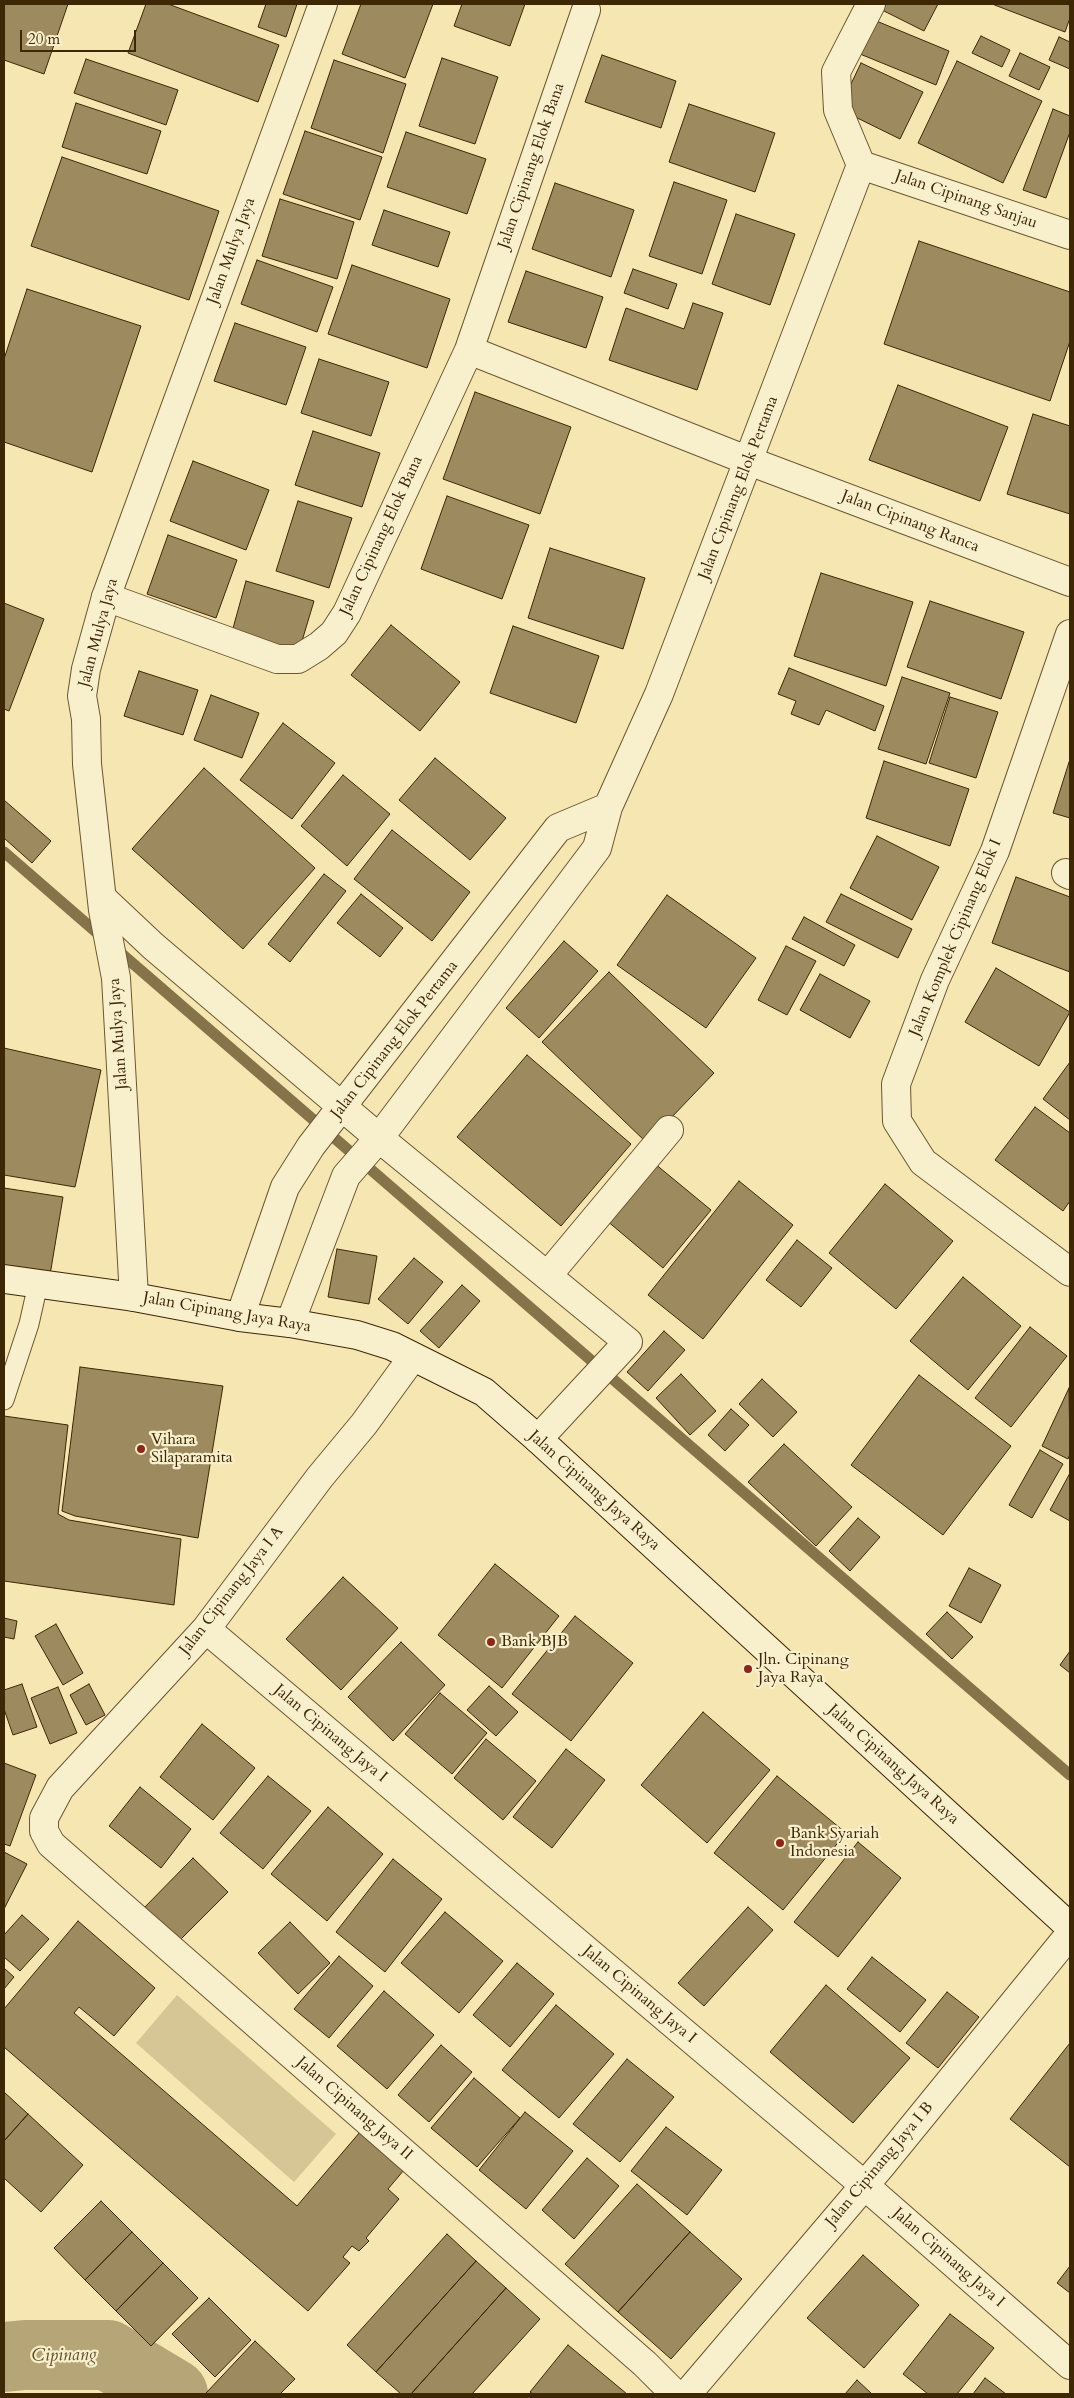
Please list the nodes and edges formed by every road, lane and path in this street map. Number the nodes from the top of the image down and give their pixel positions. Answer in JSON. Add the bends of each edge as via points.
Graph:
{"nodes":[{"id":1,"x":323,"y":4,"type":"edge"},
{"id":2,"x":871,"y":4,"type":"edge"},
{"id":3,"x":586,"y":10,"type":"dead end"},
{"id":4,"x":861,"y":165,"type":"junction"},
{"id":5,"x":1070,"y":235,"type":"edge"},
{"id":6,"x":470,"y":350,"type":"junction"},
{"id":7,"x":749,"y":461,"type":"junction"},
{"id":8,"x":1070,"y":582,"type":"edge"},
{"id":9,"x":106,"y":597,"type":"junction"},
{"id":10,"x":1070,"y":634,"type":"edge"},
{"id":11,"x":608,"y":807,"type":"junction"},
{"id":12,"x":103,"y":904,"type":"junction"},
{"id":13,"x":340,"y":1112,"type":"junction"},
{"id":14,"x":669,"y":1130,"type":"dead end"},
{"id":15,"x":375,"y":1142,"type":"junction"},
{"id":16,"x":1067,"y":1264,"type":"edge"},
{"id":17,"x":548,"y":1275,"type":"junction"},
{"id":18,"x":4,"y":1279,"type":"edge"},
{"id":19,"x":38,"y":1284,"type":"junction"},
{"id":20,"x":134,"y":1297,"type":"junction"},
{"id":21,"x":240,"y":1317,"type":"junction"},
{"id":22,"x":290,"y":1323,"type":"junction"},
{"id":23,"x":412,"y":1358,"type":"junction"},
{"id":24,"x":4,"y":1400,"type":"edge"},
{"id":25,"x":538,"y":1439,"type":"junction"},
{"id":26,"x":206,"y":1628,"type":"junction"},
{"id":27,"x":44,"y":1818,"type":"joint"},
{"id":28,"x":1070,"y":1927,"type":"edge"},
{"id":29,"x":1070,"y":1934,"type":"edge"},
{"id":30,"x":864,"y":2185,"type":"junction"},
{"id":31,"x":1070,"y":2365,"type":"edge"},
{"id":32,"x":675,"y":2394,"type":"edge"},
{"id":33,"x":687,"y":2394,"type":"edge"}],
"edges":[{"from":1,"to":9,"type":"street","name":"Jalan Mulya Jaya"},
{"from":2,"to":4,"type":"street","via":[[836,72],[838,110]]},
{"from":3,"to":6,"type":"street","name":"Jalan Cipinang Elok Bana"},
{"from":4,"to":5,"type":"street","name":"Jalan Cipinang Sanjau"},
{"from":4,"to":7,"type":"street","name":"Jalan Cipinang Elok Pertama"},
{"from":6,"to":7,"type":"street"},
{"from":6,"to":9,"type":"street","name":"Jalan Cipinang Elok Bana","via":[[347,613],[334,633],[319,646],[298,659],[277,659]]},
{"from":7,"to":8,"type":"street","name":"Jalan Cipinang Ranca"},
{"from":7,"to":11,"type":"street","name":"Jalan Cipinang Elok Pertama","via":[[659,694]]},
{"from":9,"to":12,"type":"street","name":"Jalan Mulya Jaya","via":[[82,696]]},
{"from":10,"to":16,"type":"street","name":"Jalan Komplek Cipinang Elok I","via":[[995,851],[935,980],[896,1084],[897,1121],[923,1162]]},
{"from":11,"to":13,"type":"street","name":"Jalan Cipinang Elok Pertama","via":[[558,828]]},
{"from":11,"to":15,"type":"street","name":"Jalan Cipinang Elok Pertama","via":[[597,848]]},
{"from":12,"to":13,"type":"street"},
{"from":12,"to":20,"type":"street","name":"Jalan Mulya Jaya","via":[[116,978]]},
{"from":13,"to":15,"type":"street"},
{"from":13,"to":21,"type":"street","name":"Jalan Cipinang Elok Pertama","via":[[285,1187]]},
{"from":14,"to":17,"type":"street"},
{"from":15,"to":17,"type":"street"},
{"from":15,"to":22,"type":"street","name":"Jalan Cipinang Elok Pertama","via":[[346,1176]]},
{"from":17,"to":25,"type":"street","via":[[628,1342]]},
{"from":18,"to":19,"type":"street","name":"Jalan Cipinang Jaya Raya"},
{"from":19,"to":20,"type":"street","name":"Jalan Cipinang Jaya Raya"},
{"from":19,"to":24,"type":"lane","via":[[29,1324]]},
{"from":20,"to":21,"type":"street","name":"Jalan Cipinang Jaya Raya"},
{"from":21,"to":22,"type":"street","name":"Jalan Cipinang Jaya Raya"},
{"from":22,"to":23,"type":"street","name":"Jalan Cipinang Jaya Raya","via":[[357,1335],[392,1346]]},
{"from":23,"to":25,"type":"street","name":"Jalan Cipinang Jaya Raya","via":[[484,1392]]},
{"from":23,"to":26,"type":"street","name":"Jalan Cipinang Jaya I A"},
{"from":25,"to":28,"type":"street","name":"Jalan Cipinang Jaya Raya"},
{"from":26,"to":27,"type":"street","name":"Jalan Cipinang Jaya I A","via":[[60,1788]]},
{"from":26,"to":30,"type":"street","name":"Jalan Cipinang Jaya I"},
{"from":27,"to":32,"type":"street","name":"Jalan Cipinang Jaya II","via":[[44,1831],[51,1844],[630,2351]]},
{"from":29,"to":30,"type":"street","name":"Jalan Cipinang Jaya I B"},
{"from":30,"to":31,"type":"street","name":"Jalan Cipinang Jaya I"},
{"from":30,"to":33,"type":"street","name":"Jalan Cipinang Jaya I B"}]}
